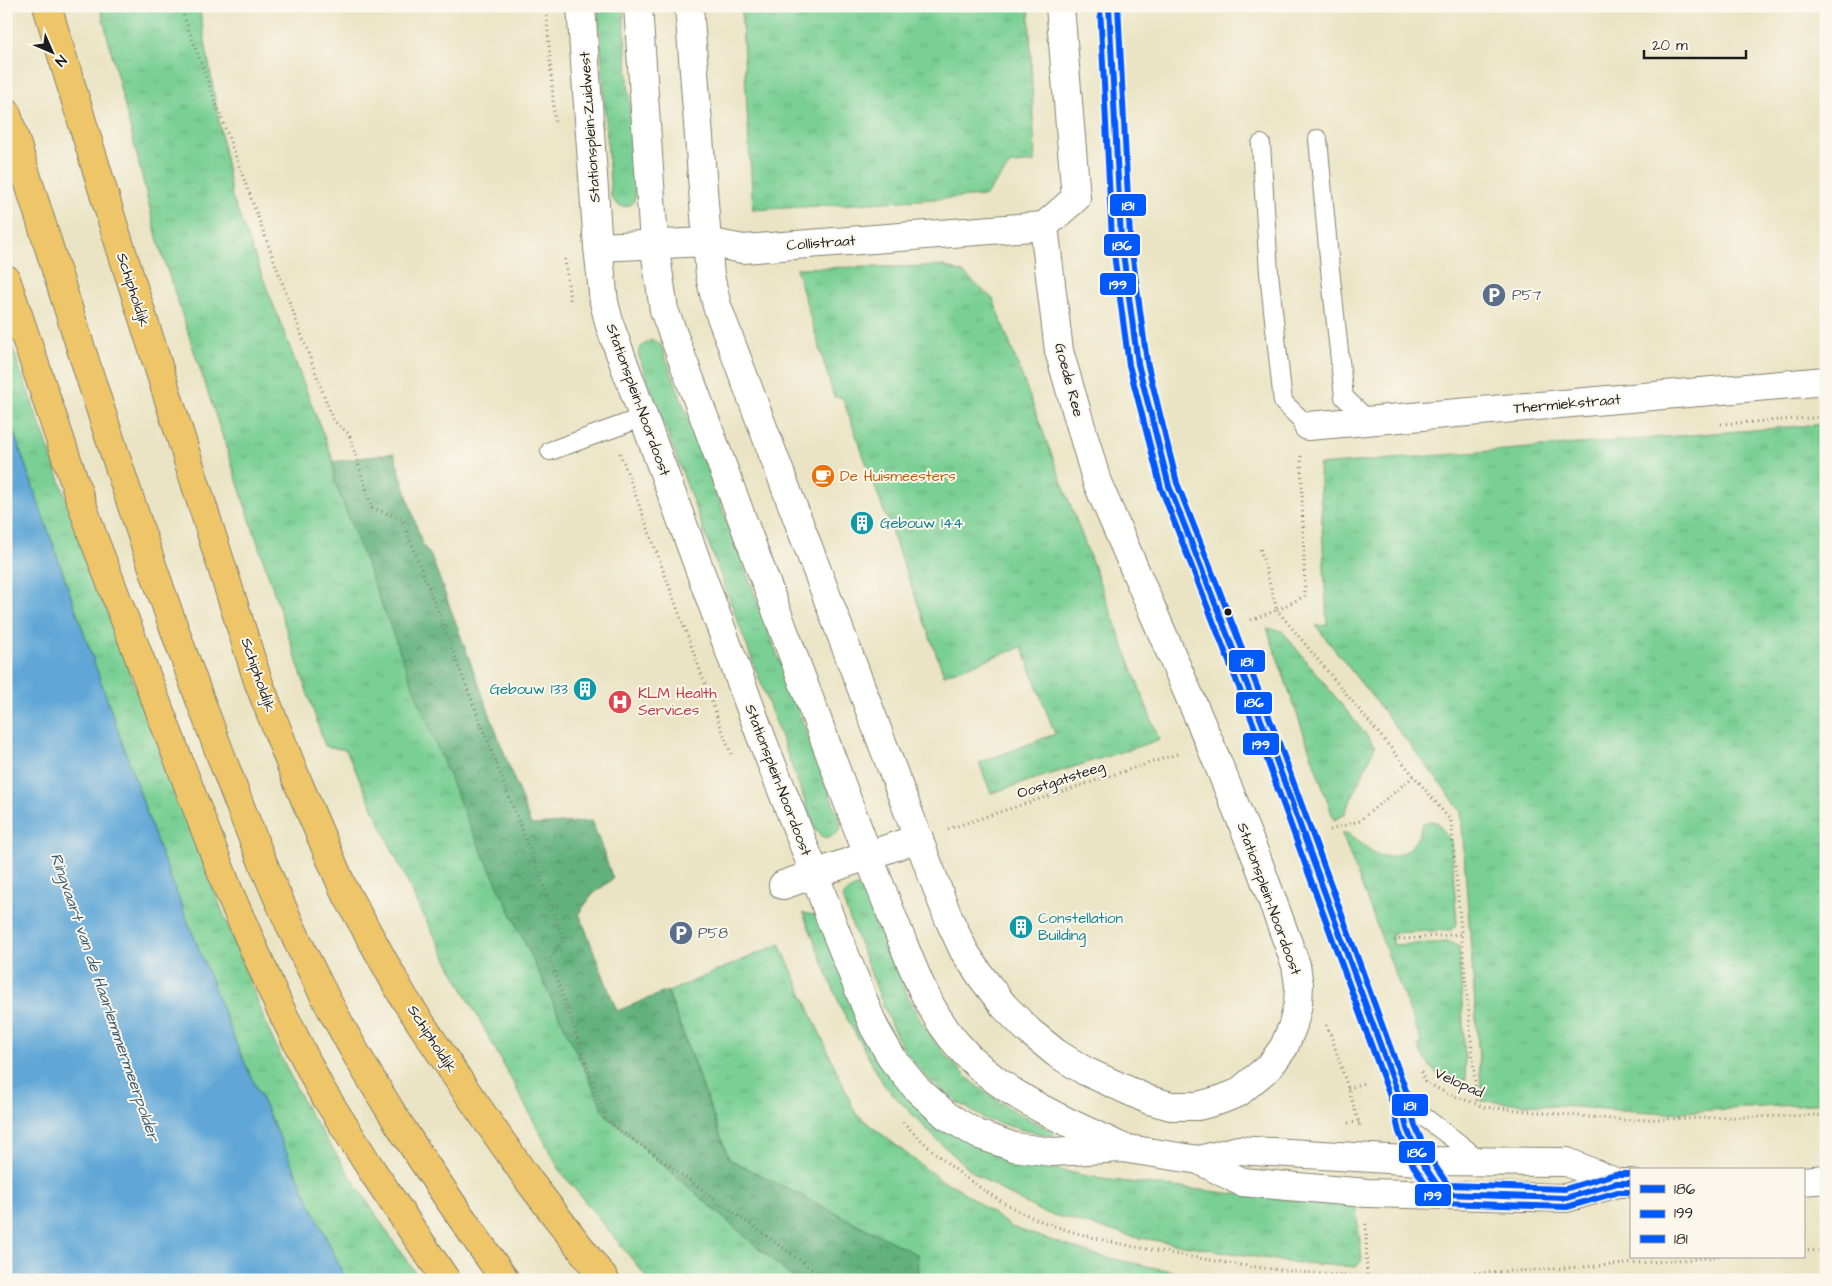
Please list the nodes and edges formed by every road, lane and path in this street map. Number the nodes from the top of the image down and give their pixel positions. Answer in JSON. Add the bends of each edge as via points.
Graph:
{"nodes":[{"id":1,"x":47,"y":6,"type":"edge"},
{"id":2,"x":180,"y":6,"type":"edge"},
{"id":3,"x":581,"y":6,"type":"edge"},
{"id":4,"x":638,"y":6,"type":"edge"},
{"id":5,"x":689,"y":6,"type":"edge"},
{"id":6,"x":1060,"y":6,"type":"edge"},
{"id":7,"x":1109,"y":6,"type":"edge"},
{"id":8,"x":6,"y":111,"type":"edge"},
{"id":9,"x":1318,"y":139,"type":"dead end"},
{"id":10,"x":1261,"y":144,"type":"dead end"},
{"id":11,"x":1044,"y":226,"type":"junction"},
{"id":12,"x":707,"y":242,"type":"junction"},
{"id":13,"x":654,"y":243,"type":"junction"},
{"id":14,"x":598,"y":247,"type":"junction"},
{"id":15,"x":6,"y":279,"type":"edge"},
{"id":16,"x":1826,"y":381,"type":"edge"},
{"id":17,"x":644,"y":417,"type":"junction"},
{"id":18,"x":1826,"y":417,"type":"edge"},
{"id":19,"x":1369,"y":421,"type":"junction"},
{"id":20,"x":1717,"y":425,"type":"dead end"},
{"id":21,"x":1308,"y":426,"type":"joint"},
{"id":22,"x":550,"y":451,"type":"dead end"},
{"id":23,"x":1300,"y":454,"type":"dead end"},
{"id":24,"x":1210,"y":744,"type":"junction"},
{"id":25,"x":1414,"y":776,"type":"junction"},
{"id":26,"x":1326,"y":822,"type":"dead end"},
{"id":27,"x":919,"y":838,"type":"junction"},
{"id":28,"x":869,"y":856,"type":"junction"},
{"id":29,"x":815,"y":874,"type":"junction"},
{"id":30,"x":783,"y":885,"type":"dead end"},
{"id":31,"x":1461,"y":934,"type":"junction"},
{"id":32,"x":1394,"y":940,"type":"dead end"},
{"id":33,"x":1419,"y":1068,"type":"dead end"},
{"id":34,"x":1400,"y":1099,"type":"junction"},
{"id":35,"x":1477,"y":1104,"type":"junction"},
{"id":36,"x":1826,"y":1115,"type":"edge"},
{"id":37,"x":1122,"y":1148,"type":"junction"},
{"id":38,"x":1200,"y":1160,"type":"junction"},
{"id":39,"x":1481,"y":1161,"type":"junction"},
{"id":40,"x":1421,"y":1162,"type":"junction"},
{"id":41,"x":1826,"y":1179,"type":"edge"},
{"id":42,"x":1804,"y":1181,"type":"edge"},
{"id":43,"x":1624,"y":1183,"type":"edge"},
{"id":44,"x":1443,"y":1194,"type":"junction"},
{"id":45,"x":1826,"y":1250,"type":"edge"},
{"id":46,"x":1804,"y":1251,"type":"edge"},
{"id":47,"x":1705,"y":1258,"type":"edge"},
{"id":48,"x":446,"y":1280,"type":"edge"},
{"id":49,"x":505,"y":1280,"type":"edge"},
{"id":50,"x":604,"y":1280,"type":"edge"},
{"id":51,"x":827,"y":1280,"type":"edge"},
{"id":52,"x":1270,"y":1280,"type":"edge"}],
"edges":[{"from":1,"to":50,"type":"main road","name":"Schipholdijk","via":[[258,681],[343,888],[404,998],[529,1181]]},
{"from":2,"to":51,"type":"path","via":[[333,420],[349,434],[372,508],[402,519],[564,939],[550,959],[606,1120]]},
{"from":3,"to":14,"type":"street","name":"Stationsplein-Zuidwest"},
{"from":4,"to":13,"type":"street"},
{"from":5,"to":12,"type":"street"},
{"from":6,"to":11,"type":"street","via":[[1076,198]]},
{"from":7,"to":34,"type":"lane","via":[[1121,238],[1138,364],[1169,486],[1270,743]]},
{"from":8,"to":49,"type":"main road","via":[[126,490],[187,666],[288,922],[356,1054],[404,1134]]},
{"from":9,"to":19,"type":"lane","via":[[1344,397]]},
{"from":10,"to":21,"type":"lane","via":[[1269,273],[1283,402]]},
{"from":11,"to":12,"type":"street","name":"Collistraat","via":[[744,249]]},
{"from":11,"to":24,"type":"street","name":"Goede Ree","via":[[1059,351],[1097,482]]},
{"from":12,"to":13,"type":"street","name":"Collistraat"},
{"from":12,"to":27,"type":"street","name":"Stationsplein-Noordoost","via":[[717,306]]},
{"from":13,"to":14,"type":"street","name":"Collistraat"},
{"from":13,"to":28,"type":"street","name":"Stationsplein-Noordoost","via":[[664,310]]},
{"from":14,"to":17,"type":"street","name":"Stationsplein-Noordoost","via":[[610,326]]},
{"from":15,"to":48,"type":"main road","via":[[92,534],[229,892],[279,1006],[320,1088]]},
{"from":16,"to":19,"type":"street","name":"Thermiekstraat"},
{"from":17,"to":22,"type":"lane"},
{"from":17,"to":29,"type":"street","name":"Stationsplein-Noordoost"},
{"from":18,"to":20,"type":"path"},
{"from":19,"to":21,"type":"street","name":"Thermiekstraat"},
{"from":23,"to":25,"type":"path","via":[[1305,596],[1277,610]]},
{"from":24,"to":27,"type":"path","name":"Oostgatsteeg"},
{"from":24,"to":27,"type":"street","name":"Stationsplein-Noordoost","via":[[1257,859],[1296,965],[1300,985],[1293,1025],[1284,1047],[1252,1082],[1238,1093],[1220,1100],[1198,1106],[1172,1106],[1149,1100],[1085,1071],[1028,1030],[1004,1006],[964,951]]},
{"from":25,"to":26,"type":"path","via":[[1359,821],[1329,831]]},
{"from":25,"to":31,"type":"path","via":[[1451,821]]},
{"from":27,"to":28,"type":"street"},
{"from":28,"to":29,"type":"street"},
{"from":28,"to":37,"type":"street","name":"Stationsplein-Noordoost","via":[[921,988],[956,1043],[979,1068],[1011,1092]]},
{"from":29,"to":30,"type":"street"},
{"from":29,"to":37,"type":"street","name":"Stationsplein-Noordoost","via":[[828,915],[874,1027],[893,1060],[917,1089],[947,1116],[977,1134],[1014,1147],[1052,1152]]},
{"from":31,"to":32,"type":"path"},
{"from":31,"to":35,"type":"path"},
{"from":33,"to":35,"type":"path","name":"Velopad","via":[[1425,1082],[1446,1094]]},
{"from":34,"to":39,"type":"lane"},
{"from":34,"to":40,"type":"lane","via":[[1407,1129]]},
{"from":35,"to":36,"type":"path","name":"Velopad","via":[[1622,1120]]},
{"from":37,"to":38,"type":"street","name":"Stationsplein-Noordoost"},
{"from":38,"to":40,"type":"street","name":"Stationsplein-Noordoost","via":[[1238,1150]]},
{"from":38,"to":44,"type":"street","name":"Stationsplein-Noordoost","via":[[1242,1182],[1367,1193]]},
{"from":39,"to":40,"type":"street","name":"Stationsplein-Noordoost"},
{"from":39,"to":43,"type":"street","name":"Stationsplein-Noordoost","via":[[1567,1162]]},
{"from":40,"to":44,"type":"lane"},
{"from":41,"to":42,"type":"street"},
{"from":43,"to":44,"type":"street","name":"Stationsplein-Noordoost","via":[[1566,1198]]},
{"from":45,"to":46,"type":"path"},
{"from":47,"to":52,"type":"path","via":[[1524,1271],[1367,1276],[1270,1270]]}]}
